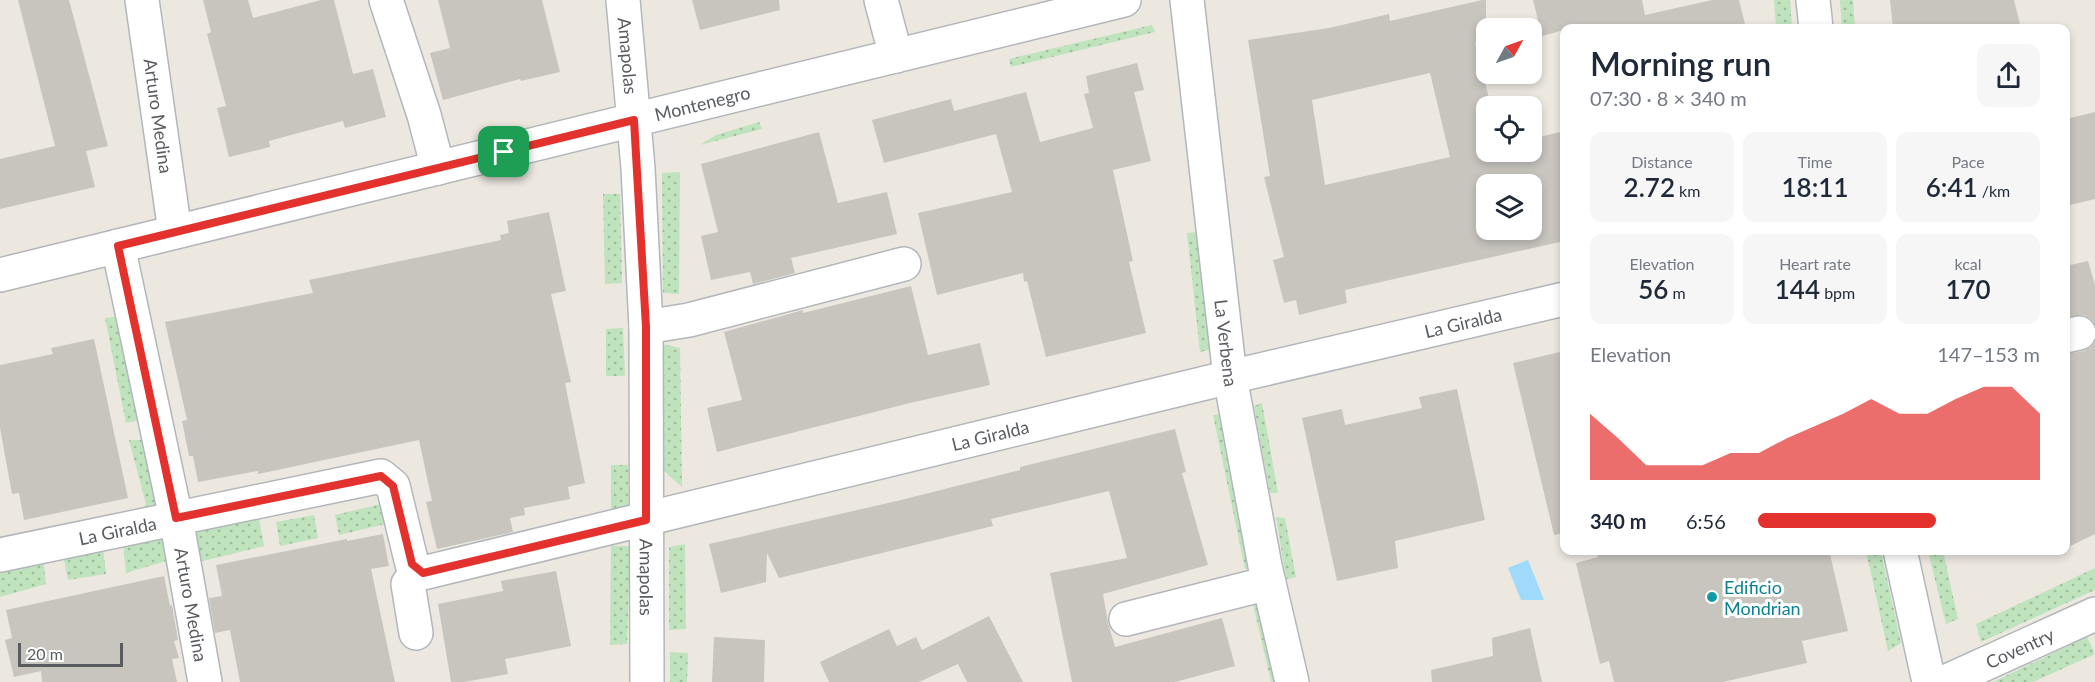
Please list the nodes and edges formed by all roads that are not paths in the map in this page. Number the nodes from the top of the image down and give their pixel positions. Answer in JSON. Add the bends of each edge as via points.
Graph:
{"nodes":[{"id":1,"x":142,"y":0,"type":"edge"},
{"id":2,"x":386,"y":0,"type":"edge"},
{"id":3,"x":624,"y":0,"type":"edge"},
{"id":4,"x":881,"y":0,"type":"edge"},
{"id":5,"x":1124,"y":0,"type":"edge"},
{"id":6,"x":1187,"y":0,"type":"edge"},
{"id":7,"x":1813,"y":0,"type":"edge"},
{"id":8,"x":1816,"y":24,"type":"edge"},
{"id":9,"x":896,"y":56,"type":"junction"},
{"id":10,"x":634,"y":120,"type":"junction"},
{"id":11,"x":438,"y":168,"type":"junction"},
{"id":12,"x":175,"y":232,"type":"junction"},
{"id":13,"x":118,"y":246,"type":"junction"},
{"id":14,"x":904,"y":264,"type":"dead end"},
{"id":15,"x":0,"y":275,"type":"edge"},
{"id":16,"x":1560,"y":300,"type":"edge"},
{"id":17,"x":646,"y":327,"type":"junction"},
{"id":18,"x":1230,"y":377,"type":"junction"},
{"id":19,"x":176,"y":518,"type":"junction"},
{"id":20,"x":646,"y":520,"type":"junction"},
{"id":21,"x":0,"y":555,"type":"edge"},
{"id":22,"x":1901,"y":555,"type":"edge"},
{"id":23,"x":418,"y":570,"type":"junction"},
{"id":24,"x":1269,"y":583,"type":"junction"},
{"id":25,"x":2095,"y":614,"type":"edge"},
{"id":26,"x":1126,"y":619,"type":"dead end"},
{"id":27,"x":416,"y":633,"type":"dead end"},
{"id":28,"x":205,"y":682,"type":"edge"},
{"id":29,"x":647,"y":682,"type":"edge"},
{"id":30,"x":1292,"y":682,"type":"edge"},
{"id":31,"x":1929,"y":682,"type":"edge"},
{"id":32,"x":1945,"y":682,"type":"edge"}],
"edges":[{"from":1,"to":12,"type":"street","name":"Arturo Medina"},
{"from":2,"to":11,"type":"street"},
{"from":3,"to":10,"type":"street","name":"Amapolas"},
{"from":4,"to":9,"type":"street"},
{"from":5,"to":9,"type":"street","name":"Montenegro"},
{"from":6,"to":18,"type":"street","name":"La Verbena"},
{"from":7,"to":8,"type":"street"},
{"from":9,"to":10,"type":"street","name":"Montenegro"},
{"from":10,"to":11,"type":"street","name":"Montenegro"},
{"from":10,"to":17,"type":"street","name":"Amapolas"},
{"from":11,"to":12,"type":"street","name":"Montenegro"},
{"from":12,"to":13,"type":"street","name":"Montenegro"},
{"from":13,"to":15,"type":"street","name":"Montenegro"},
{"from":13,"to":19,"type":"street","name":"Arturo Medina"},
{"from":14,"to":17,"type":"street","via":[[689,320]]},
{"from":16,"to":18,"type":"street","name":"La Giralda"},
{"from":17,"to":20,"type":"street","name":"Amapolas"},
{"from":18,"to":20,"type":"street","name":"La Giralda"},
{"from":18,"to":24,"type":"street","name":"La Verbena"},
{"from":19,"to":21,"type":"street","name":"La Giralda"},
{"from":19,"to":23,"type":"street","name":"La Giralda","via":[[381,476],[393,486],[412,564]]},
{"from":19,"to":28,"type":"street","name":"Arturo Medina"},
{"from":20,"to":23,"type":"street","name":"La Giralda","via":[[423,573]]},
{"from":20,"to":29,"type":"street","name":"Amapolas"},
{"from":22,"to":31,"type":"street"},
{"from":23,"to":27,"type":"street","via":[[408,584]]},
{"from":24,"to":26,"type":"street"},
{"from":24,"to":30,"type":"street","name":"La Verbena"},
{"from":25,"to":32,"type":"street","name":"Coventry"}]}
